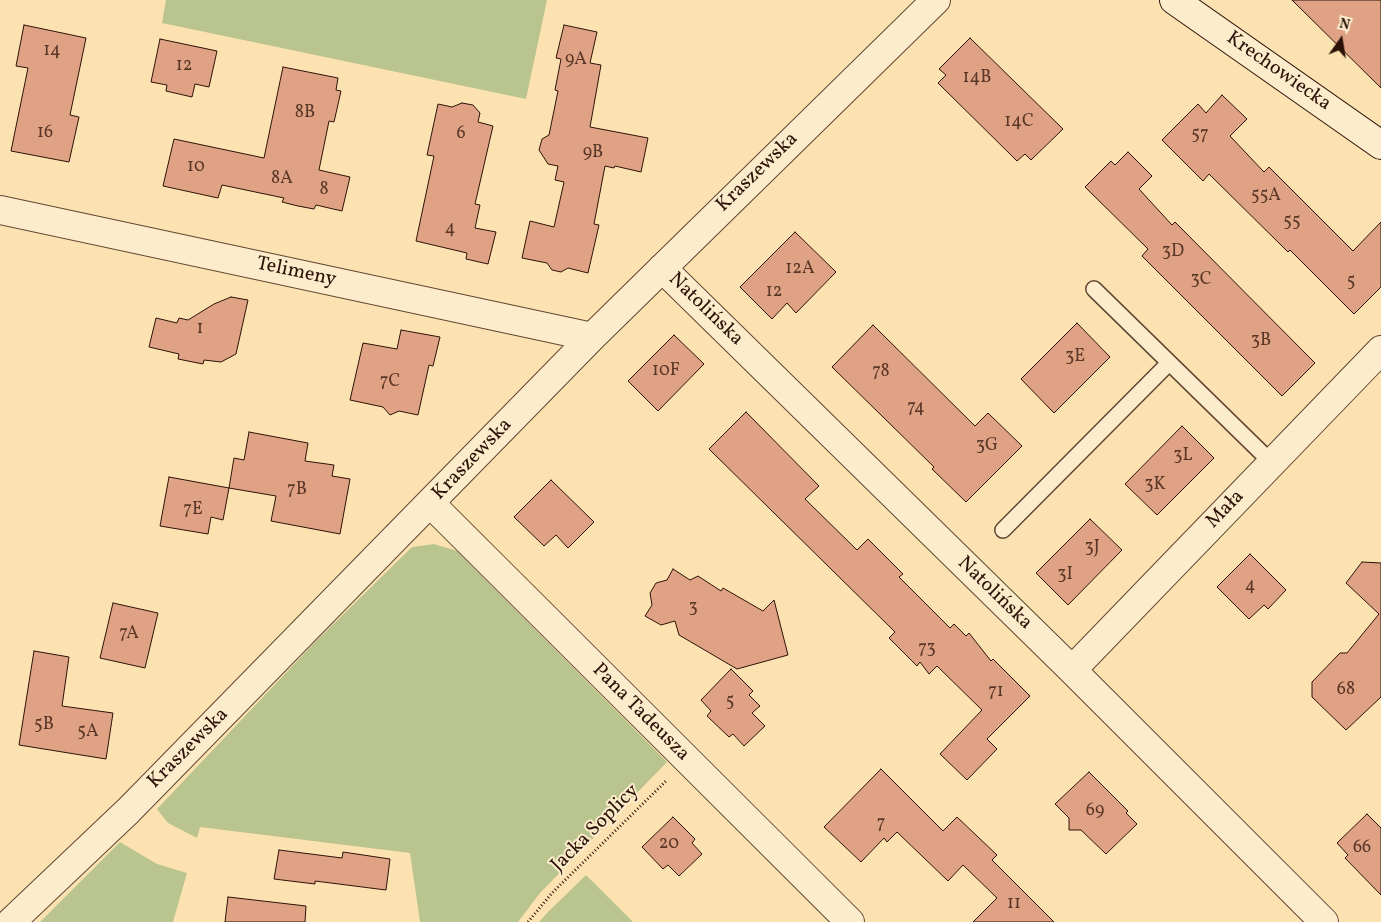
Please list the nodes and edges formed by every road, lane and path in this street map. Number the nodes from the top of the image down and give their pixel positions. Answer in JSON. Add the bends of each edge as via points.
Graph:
{"nodes":[{"id":1,"x":936,"y":0,"type":"edge"},
{"id":2,"x":1174,"y":0,"type":"edge"},
{"id":3,"x":1381,"y":145,"type":"edge"},
{"id":4,"x":0,"y":210,"type":"edge"},
{"id":5,"x":662,"y":268,"type":"junction"},
{"id":6,"x":1094,"y":289,"type":"dead end"},
{"id":7,"x":592,"y":337,"type":"junction"},
{"id":8,"x":1381,"y":350,"type":"edge"},
{"id":9,"x":1170,"y":363,"type":"junction"},
{"id":10,"x":1272,"y":463,"type":"junction"},
{"id":11,"x":431,"y":504,"type":"junction"},
{"id":12,"x":1003,"y":530,"type":"dead end"},
{"id":13,"x":1072,"y":670,"type":"junction"},
{"id":14,"x":687,"y":760,"type":"junction"},
{"id":15,"x":11,"y":922,"type":"edge"},
{"id":16,"x":528,"y":922,"type":"edge"},
{"id":17,"x":850,"y":922,"type":"edge"},
{"id":18,"x":1324,"y":922,"type":"edge"}],
"edges":[{"from":1,"to":5,"type":"street","name":"Kraszewska"},
{"from":2,"to":3,"type":"street","name":"Krechowiecka"},
{"from":4,"to":7,"type":"street","name":"Telimeny"},
{"from":5,"to":7,"type":"street","name":"Kraszewska"},
{"from":5,"to":13,"type":"street","name":"Natolińska"},
{"from":6,"to":9,"type":"lane"},
{"from":7,"to":11,"type":"street","name":"Kraszewska"},
{"from":8,"to":10,"type":"street","name":"Mała"},
{"from":9,"to":10,"type":"lane"},
{"from":9,"to":12,"type":"lane"},
{"from":10,"to":13,"type":"street","name":"Mała"},
{"from":11,"to":14,"type":"street","name":"Pana Tadeusza"},
{"from":11,"to":15,"type":"street","name":"Kraszewska","via":[[128,811]]},
{"from":13,"to":18,"type":"street","name":"Natolińska"},
{"from":14,"to":16,"type":"path","name":"Jacka Soplicy","via":[[552,893]]},
{"from":14,"to":17,"type":"street","name":"Pana Tadeusza"}]}
